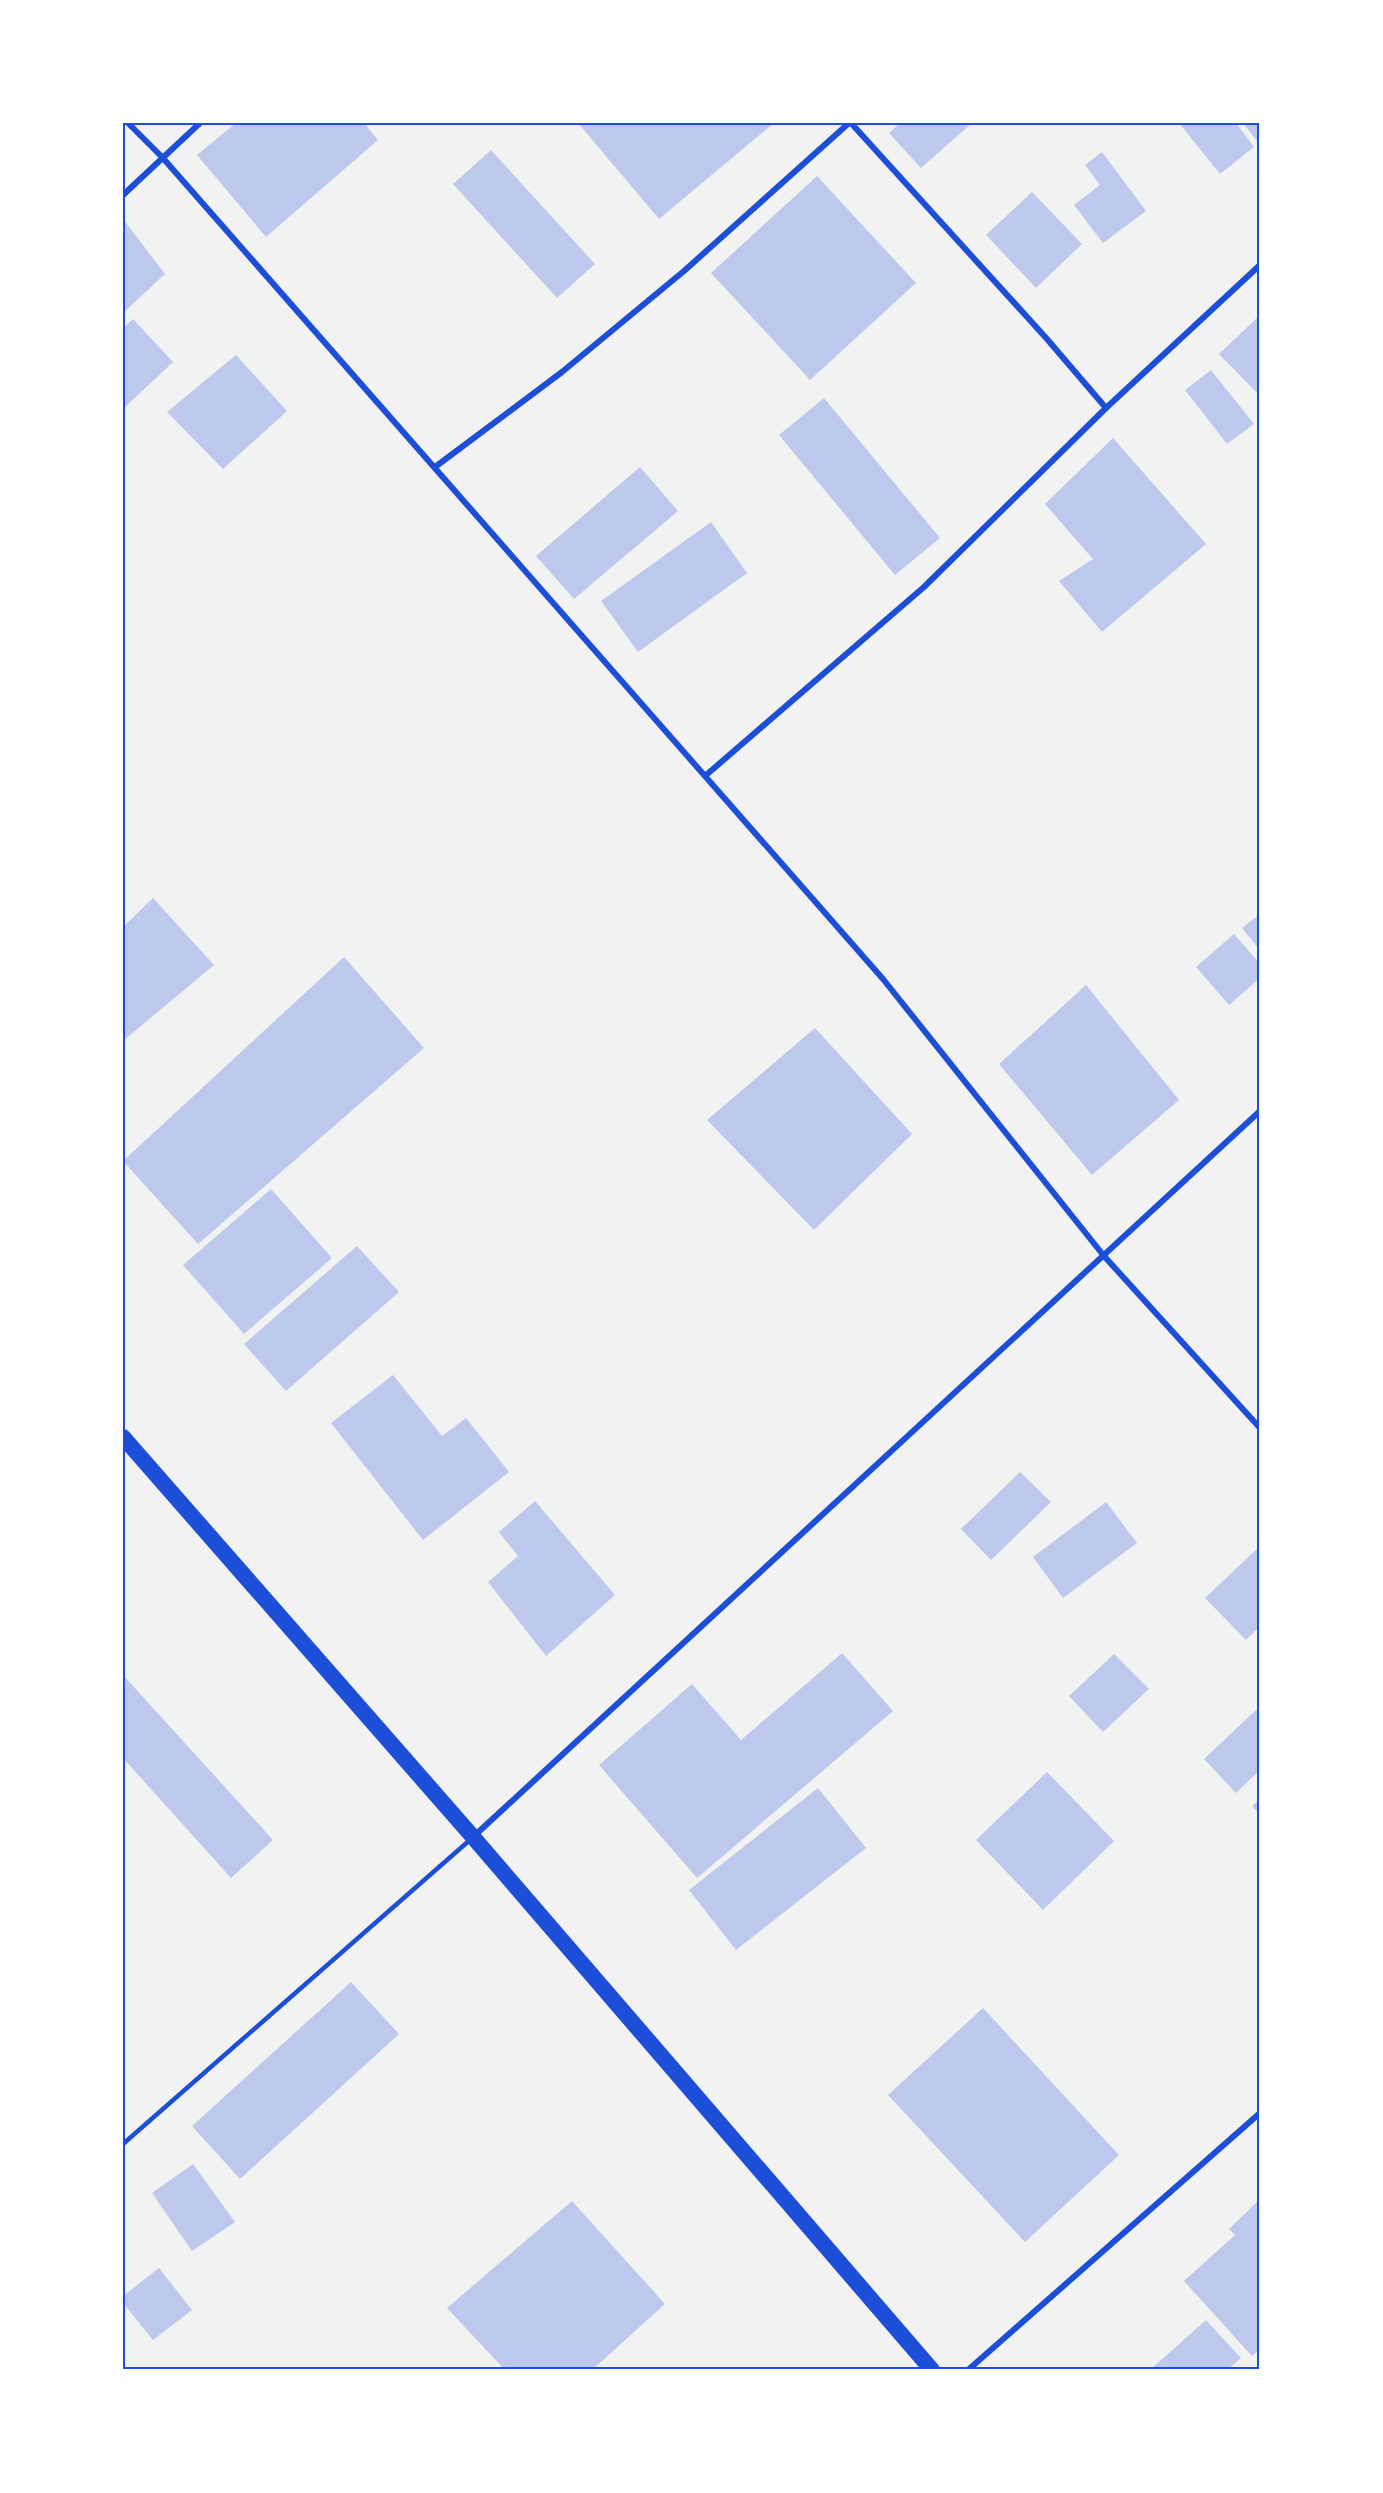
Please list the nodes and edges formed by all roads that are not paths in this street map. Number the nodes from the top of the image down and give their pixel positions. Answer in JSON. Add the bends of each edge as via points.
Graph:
{"nodes":[{"id":1,"x":128,"y":123,"type":"edge"},
{"id":2,"x":200,"y":123,"type":"edge"},
{"id":3,"x":850,"y":123,"type":"edge"},
{"id":4,"x":162,"y":157,"type":"junction"},
{"id":5,"x":123,"y":195,"type":"edge"},
{"id":6,"x":1260,"y":265,"type":"edge"},
{"id":7,"x":1106,"y":408,"type":"junction"},
{"id":8,"x":435,"y":467,"type":"junction"},
{"id":9,"x":705,"y":776,"type":"junction"},
{"id":10,"x":1260,"y":1111,"type":"edge"},
{"id":11,"x":1104,"y":1256,"type":"junction"},
{"id":12,"x":1260,"y":1428,"type":"edge"},
{"id":13,"x":123,"y":1437,"type":"edge"},
{"id":14,"x":473,"y":1837,"type":"junction"},
{"id":15,"x":1260,"y":2113,"type":"edge"},
{"id":16,"x":123,"y":2144,"type":"edge"},
{"id":17,"x":932,"y":2370,"type":"edge"},
{"id":18,"x":968,"y":2370,"type":"edge"}],
"edges":[{"from":1,"to":4,"type":"street"},
{"from":2,"to":4,"type":"street"},
{"from":3,"to":7,"type":"street"},
{"from":3,"to":8,"type":"street","via":[[684,271],[562,372]]},
{"from":4,"to":5,"type":"street"},
{"from":4,"to":8,"type":"street"},
{"from":6,"to":7,"type":"street"},
{"from":7,"to":9,"type":"street","via":[[924,587]]},
{"from":8,"to":9,"type":"street"},
{"from":9,"to":11,"type":"street","via":[[883,979]]},
{"from":10,"to":11,"type":"street"},
{"from":11,"to":12,"type":"street"},
{"from":11,"to":14,"type":"street"},
{"from":13,"to":14,"type":"highway"},
{"from":14,"to":16,"type":"lane"},
{"from":14,"to":17,"type":"highway"},
{"from":15,"to":18,"type":"street"}]}
